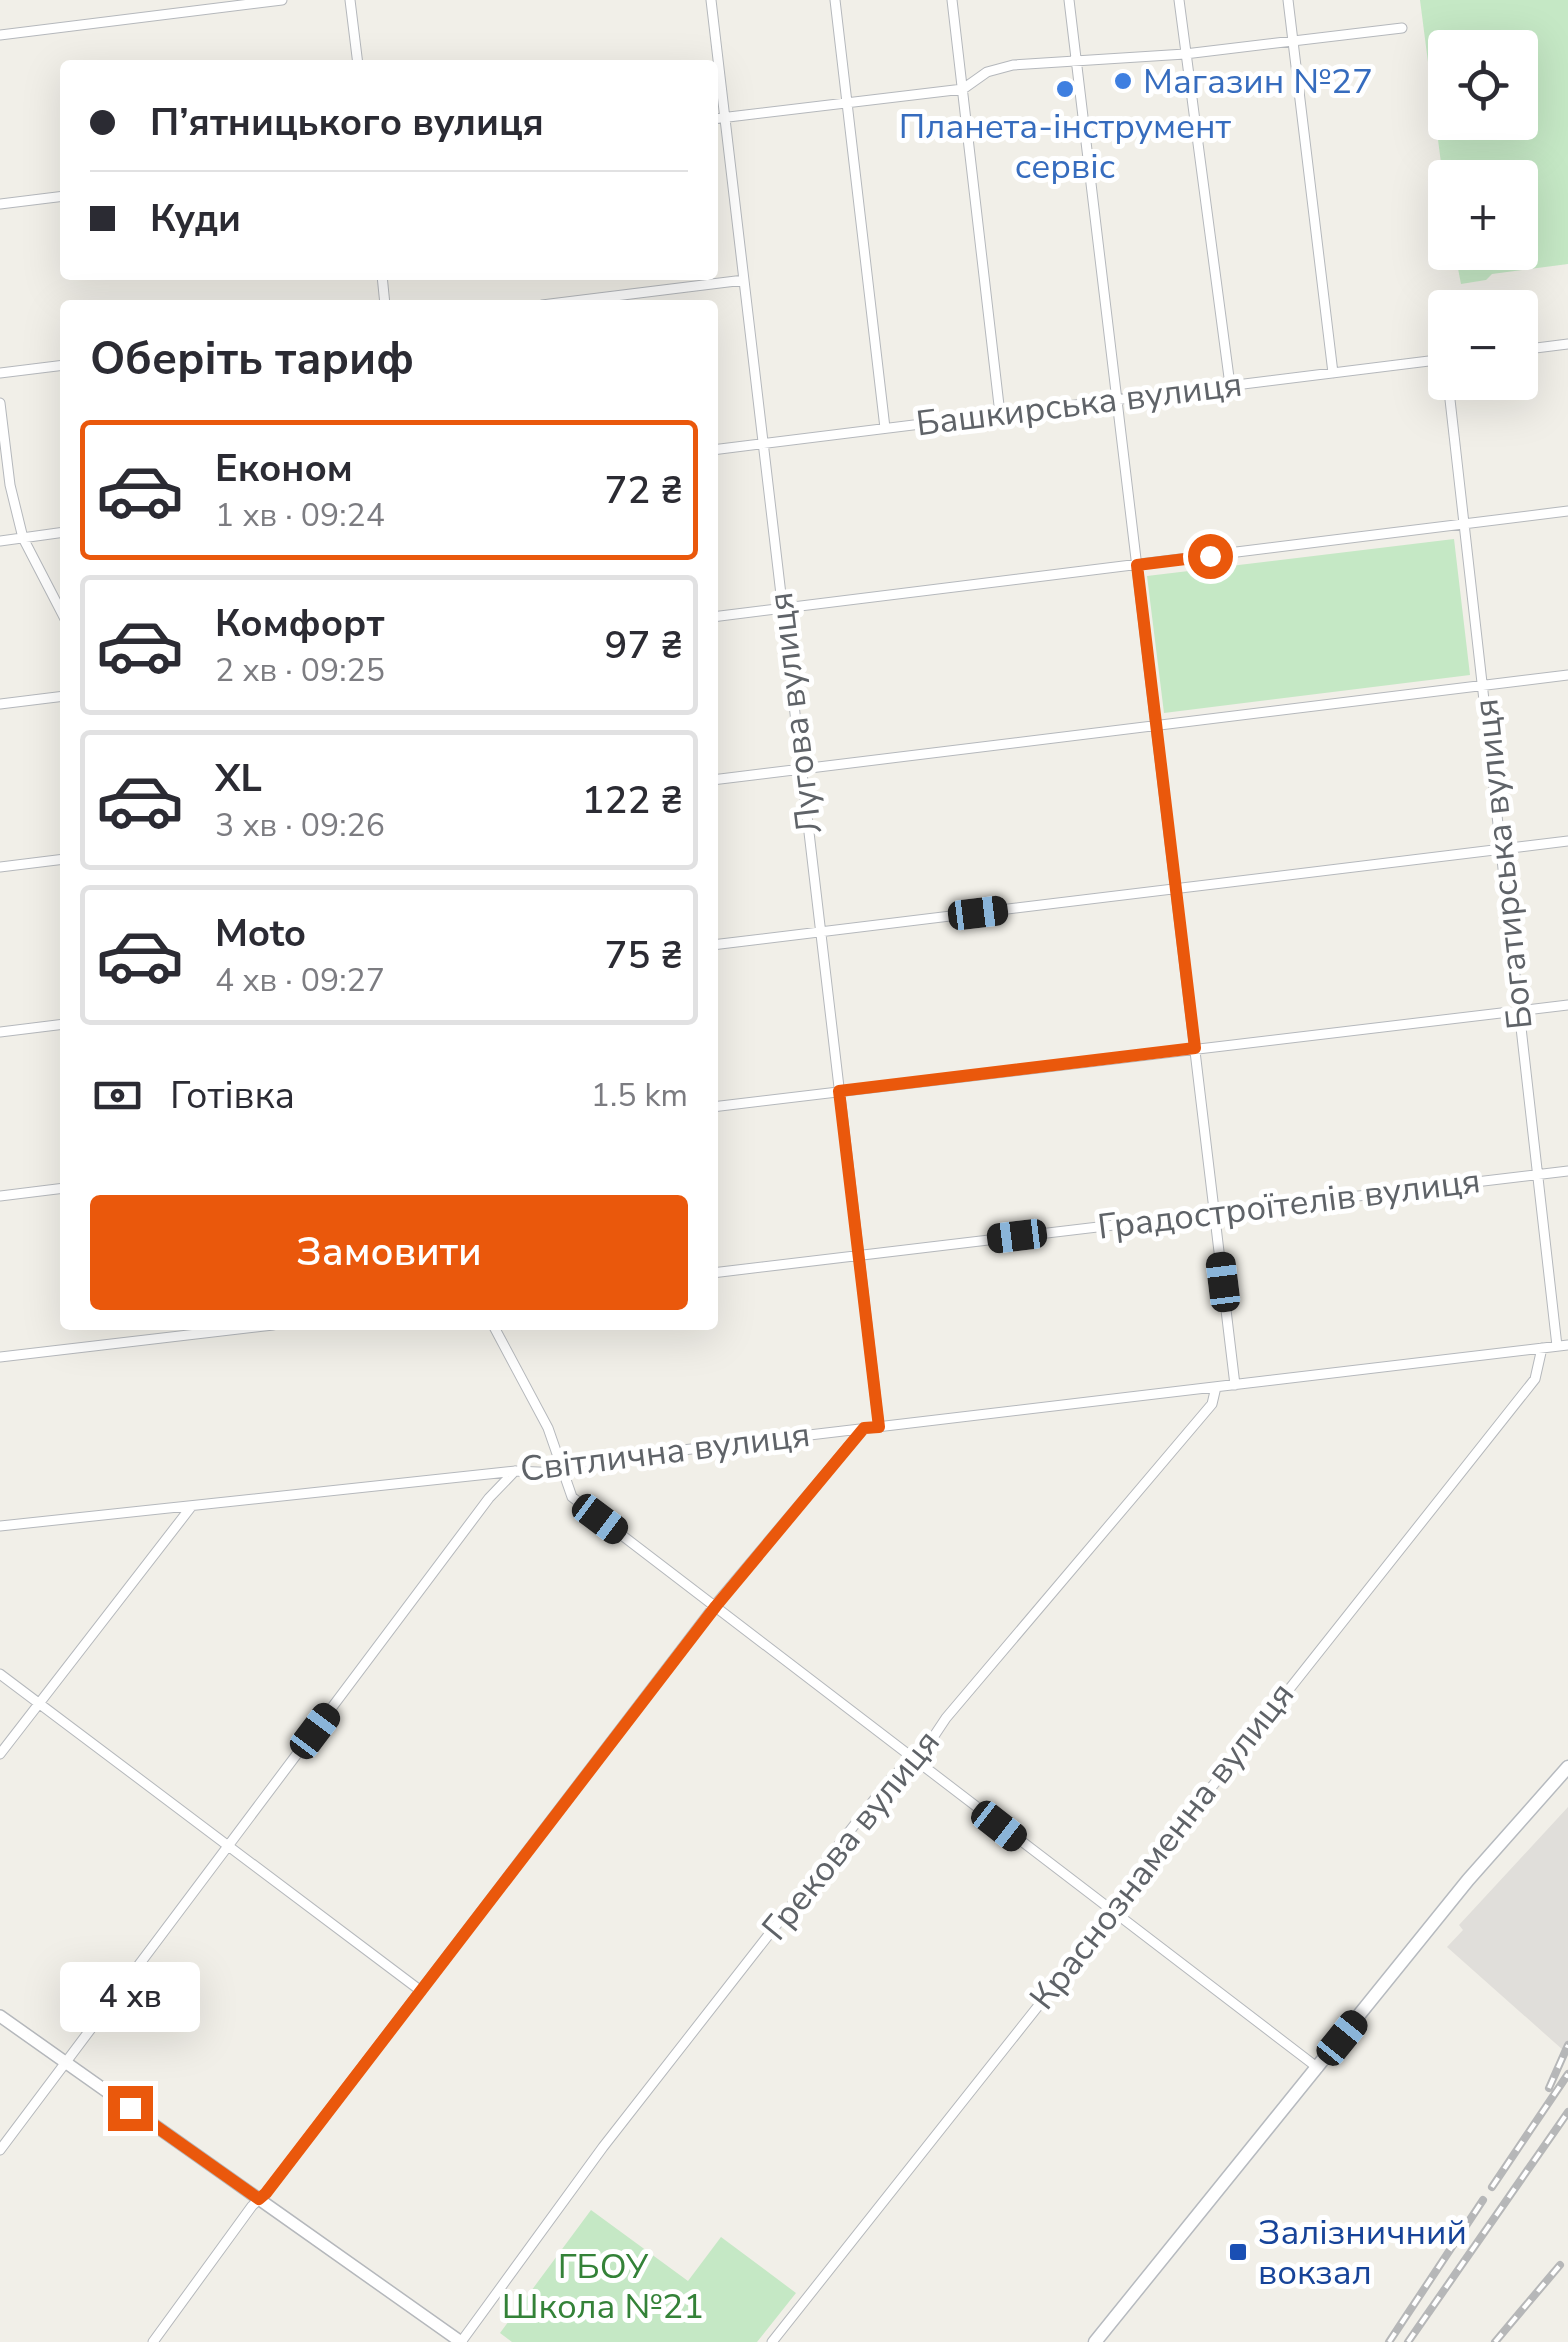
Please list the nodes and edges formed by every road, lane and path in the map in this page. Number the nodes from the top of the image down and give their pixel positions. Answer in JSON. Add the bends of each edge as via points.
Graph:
{"nodes":[{"id":1,"x":282,"y":0,"type":"edge"},
{"id":2,"x":350,"y":0,"type":"edge"},
{"id":3,"x":712,"y":0,"type":"edge"},
{"id":4,"x":834,"y":0,"type":"edge"},
{"id":5,"x":952,"y":0,"type":"edge"},
{"id":6,"x":1070,"y":0,"type":"edge"},
{"id":7,"x":1179,"y":0,"type":"edge"},
{"id":8,"x":1288,"y":0,"type":"edge"},
{"id":9,"x":1402,"y":28,"type":"dead end"},
{"id":10,"x":0,"y":35,"type":"edge"},
{"id":11,"x":1294,"y":43,"type":"junction"},
{"id":12,"x":1185,"y":54,"type":"junction"},
{"id":13,"x":357,"y":60,"type":"edge"},
{"id":14,"x":1077,"y":64,"type":"junction"},
{"id":15,"x":963,"y":89,"type":"junction"},
{"id":16,"x":846,"y":102,"type":"junction"},
{"id":17,"x":726,"y":117,"type":"junction"},
{"id":18,"x":718,"y":118,"type":"edge"},
{"id":19,"x":60,"y":197,"type":"edge"},
{"id":20,"x":0,"y":204,"type":"edge"},
{"id":21,"x":744,"y":280,"type":"junction"},
{"id":22,"x":582,"y":300,"type":"edge"},
{"id":23,"x":1568,"y":344,"type":"edge"},
{"id":24,"x":1538,"y":348,"type":"edge"},
{"id":25,"x":1428,"y":361,"type":"edge"},
{"id":26,"x":60,"y":366,"type":"edge"},
{"id":27,"x":0,"y":373,"type":"edge"},
{"id":28,"x":1333,"y":373,"type":"junction"},
{"id":29,"x":1230,"y":386,"type":"junction"},
{"id":30,"x":1117,"y":399,"type":"junction"},
{"id":31,"x":1450,"y":400,"type":"edge"},
{"id":32,"x":0,"y":403,"type":"edge"},
{"id":33,"x":1000,"y":414,"type":"junction"},
{"id":34,"x":884,"y":428,"type":"junction"},
{"id":35,"x":763,"y":444,"type":"junction"},
{"id":36,"x":718,"y":449,"type":"edge"},
{"id":37,"x":1568,"y":511,"type":"edge"},
{"id":38,"x":1465,"y":524,"type":"junction"},
{"id":39,"x":60,"y":533,"type":"edge"},
{"id":40,"x":23,"y":538,"type":"junction"},
{"id":41,"x":0,"y":541,"type":"edge"},
{"id":42,"x":1137,"y":565,"type":"junction"},
{"id":43,"x":782,"y":608,"type":"junction"},
{"id":44,"x":60,"y":609,"type":"edge"},
{"id":45,"x":718,"y":615,"type":"edge"},
{"id":46,"x":1568,"y":676,"type":"edge"},
{"id":47,"x":1483,"y":686,"type":"junction"},
{"id":48,"x":60,"y":697,"type":"edge"},
{"id":49,"x":0,"y":704,"type":"edge"},
{"id":50,"x":1156,"y":726,"type":"junction"},
{"id":51,"x":802,"y":769,"type":"junction"},
{"id":52,"x":718,"y":779,"type":"edge"},
{"id":53,"x":1568,"y":840,"type":"edge"},
{"id":54,"x":1501,"y":849,"type":"junction"},
{"id":55,"x":60,"y":860,"type":"edge"},
{"id":56,"x":0,"y":867,"type":"edge"},
{"id":57,"x":1176,"y":888,"type":"junction"},
{"id":58,"x":821,"y":932,"type":"junction"},
{"id":59,"x":718,"y":944,"type":"edge"},
{"id":60,"x":1568,"y":1005,"type":"edge"},
{"id":61,"x":1520,"y":1010,"type":"junction"},
{"id":62,"x":60,"y":1025,"type":"edge"},
{"id":63,"x":0,"y":1032,"type":"edge"},
{"id":64,"x":1195,"y":1048,"type":"junction"},
{"id":65,"x":839,"y":1091,"type":"junction"},
{"id":66,"x":718,"y":1106,"type":"edge"},
{"id":67,"x":1568,"y":1171,"type":"edge"},
{"id":68,"x":1538,"y":1174,"type":"junction"},
{"id":69,"x":60,"y":1189,"type":"edge"},
{"id":70,"x":0,"y":1196,"type":"edge"},
{"id":71,"x":1214,"y":1213,"type":"junction"},
{"id":72,"x":858,"y":1255,"type":"junction"},
{"id":73,"x":718,"y":1272,"type":"edge"},
{"id":74,"x":231,"y":1330,"type":"edge"},
{"id":75,"x":496,"y":1330,"type":"edge"},
{"id":76,"x":1563,"y":1346,"type":"edge"},
{"id":77,"x":1542,"y":1348,"type":"junction"},
{"id":78,"x":0,"y":1358,"type":"edge"},
{"id":79,"x":1235,"y":1384,"type":"junction"},
{"id":80,"x":1216,"y":1387,"type":"junction"},
{"id":81,"x":879,"y":1427,"type":"junction"},
{"id":82,"x":864,"y":1428,"type":"junction"},
{"id":83,"x":516,"y":1470,"type":"junction"},
{"id":84,"x":560,"y":1472,"type":"junction"},
{"id":85,"x":191,"y":1507,"type":"junction"},
{"id":86,"x":0,"y":1526,"type":"edge"},
{"id":87,"x":716,"y":1606,"type":"junction"},
{"id":88,"x":0,"y":1674,"type":"edge"},
{"id":89,"x":39,"y":1704,"type":"junction"},
{"id":90,"x":0,"y":1754,"type":"edge"},
{"id":91,"x":917,"y":1762,"type":"junction"},
{"id":92,"x":1568,"y":1767,"type":"edge"},
{"id":93,"x":227,"y":1848,"type":"junction"},
{"id":94,"x":1109,"y":1912,"type":"junction"},
{"id":95,"x":421,"y":1991,"type":"junction"},
{"id":96,"x":0,"y":2016,"type":"edge"},
{"id":97,"x":66,"y":2062,"type":"junction"},
{"id":98,"x":1318,"y":2068,"type":"junction"},
{"id":99,"x":0,"y":2150,"type":"edge"},
{"id":100,"x":259,"y":2199,"type":"junction"},
{"id":101,"x":153,"y":2342,"type":"edge"},
{"id":102,"x":461,"y":2342,"type":"edge"},
{"id":103,"x":772,"y":2342,"type":"edge"},
{"id":104,"x":1095,"y":2342,"type":"edge"}],
"edges":[{"from":1,"to":10,"type":"street"},
{"from":2,"to":13,"type":"street"},
{"from":3,"to":17,"type":"street","name":"Лугова вулиця"},
{"from":4,"to":16,"type":"street"},
{"from":5,"to":15,"type":"street"},
{"from":6,"to":14,"type":"street"},
{"from":7,"to":12,"type":"street"},
{"from":8,"to":11,"type":"street"},
{"from":9,"to":11,"type":"street"},
{"from":11,"to":12,"type":"street"},
{"from":11,"to":28,"type":"street"},
{"from":12,"to":14,"type":"street"},
{"from":12,"to":29,"type":"street"},
{"from":14,"to":15,"type":"street","via":[[1013,65]]},
{"from":14,"to":30,"type":"street"},
{"from":15,"to":16,"type":"street"},
{"from":15,"to":33,"type":"street"},
{"from":16,"to":17,"type":"street"},
{"from":16,"to":34,"type":"street"},
{"from":17,"to":18,"type":"street"},
{"from":17,"to":21,"type":"street","name":"Лугова вулиця"},
{"from":19,"to":20,"type":"street"},
{"from":21,"to":22,"type":"street"},
{"from":21,"to":35,"type":"street","name":"Лугова вулиця"},
{"from":23,"to":24,"type":"street"},
{"from":25,"to":28,"type":"street","name":"Башкирська вулиця"},
{"from":26,"to":27,"type":"street"},
{"from":28,"to":29,"type":"street","name":"Башкирська вулиця"},
{"from":29,"to":30,"type":"street","name":"Башкирська вулиця"},
{"from":30,"to":33,"type":"street","name":"Башкирська вулиця"},
{"from":30,"to":42,"type":"street"},
{"from":31,"to":38,"type":"street","name":"Богатирська вулиця"},
{"from":32,"to":40,"type":"street"},
{"from":33,"to":34,"type":"street","name":"Башкирська вулиця"},
{"from":34,"to":35,"type":"street","name":"Башкирська вулиця"},
{"from":35,"to":36,"type":"street","name":"Башкирська вулиця"},
{"from":35,"to":43,"type":"street","name":"Лугова вулиця"},
{"from":37,"to":38,"type":"street"},
{"from":38,"to":42,"type":"street"},
{"from":38,"to":47,"type":"street","name":"Богатирська вулиця"},
{"from":39,"to":40,"type":"street"},
{"from":40,"to":41,"type":"street"},
{"from":40,"to":44,"type":"street"},
{"from":42,"to":43,"type":"street"},
{"from":42,"to":50,"type":"street"},
{"from":43,"to":45,"type":"street"},
{"from":43,"to":51,"type":"street","name":"Лугова вулиця"},
{"from":46,"to":47,"type":"street"},
{"from":47,"to":50,"type":"street"},
{"from":47,"to":54,"type":"street","name":"Богатирська вулиця"},
{"from":48,"to":49,"type":"street"},
{"from":50,"to":51,"type":"street"},
{"from":50,"to":57,"type":"street"},
{"from":51,"to":52,"type":"street"},
{"from":51,"to":58,"type":"street","name":"Лугова вулиця"},
{"from":53,"to":54,"type":"street"},
{"from":54,"to":57,"type":"street"},
{"from":54,"to":61,"type":"street","name":"Богатирська вулиця"},
{"from":55,"to":56,"type":"street"},
{"from":57,"to":58,"type":"street"},
{"from":57,"to":64,"type":"street"},
{"from":58,"to":59,"type":"street"},
{"from":58,"to":65,"type":"street","name":"Лугова вулиця"},
{"from":60,"to":61,"type":"street"},
{"from":61,"to":64,"type":"street"},
{"from":61,"to":68,"type":"street","name":"Богатирська вулиця"},
{"from":62,"to":63,"type":"street"},
{"from":64,"to":65,"type":"street"},
{"from":64,"to":71,"type":"street"},
{"from":65,"to":66,"type":"street"},
{"from":65,"to":72,"type":"street","name":"Лугова вулиця"},
{"from":67,"to":68,"type":"street","name":"Градостроїтелiв вулиця"},
{"from":68,"to":71,"type":"street","name":"Градостроїтелiв вулиця"},
{"from":68,"to":76,"type":"street","name":"Богатирська вулиця"},
{"from":69,"to":70,"type":"street"},
{"from":71,"to":72,"type":"street","name":"Градостроїтелiв вулиця"},
{"from":71,"to":79,"type":"street"},
{"from":72,"to":73,"type":"street","name":"Градостроїтелiв вулиця"},
{"from":72,"to":81,"type":"street","name":"Лугова вулиця"},
{"from":74,"to":78,"type":"street"},
{"from":75,"to":84,"type":"street","via":[[548,1428]]},
{"from":76,"to":77,"type":"street","name":"Світлична вулиця"},
{"from":77,"to":79,"type":"street","name":"Світлична вулиця"},
{"from":77,"to":94,"type":"street","name":"Краснознаменна вулиця","via":[[1535,1379]]},
{"from":79,"to":80,"type":"street","name":"Світлична вулиця"},
{"from":80,"to":81,"type":"street","name":"Світлична вулиця"},
{"from":80,"to":91,"type":"street","name":"Грекова вулиця","via":[[1212,1404],[946,1718]]},
{"from":81,"to":82,"type":"street","name":"Світлична вулиця"},
{"from":82,"to":84,"type":"street","name":"Світлична вулиця","via":[[582,1462]]},
{"from":82,"to":87,"type":"street"},
{"from":83,"to":84,"type":"street","name":"Світлична вулиця"},
{"from":83,"to":85,"type":"street","name":"Світлична вулиця"},
{"from":83,"to":93,"type":"street"},
{"from":84,"to":87,"type":"street","via":[[572,1497]]},
{"from":85,"to":86,"type":"street","name":"Світлична вулиця"},
{"from":85,"to":89,"type":"street"},
{"from":87,"to":91,"type":"street"},
{"from":87,"to":95,"type":"street"},
{"from":88,"to":89,"type":"street"},
{"from":89,"to":90,"type":"street"},
{"from":89,"to":93,"type":"street"},
{"from":91,"to":94,"type":"street"},
{"from":91,"to":102,"type":"street","name":"Грекова вулиця","via":[[888,1782]]},
{"from":92,"to":98,"type":"main road"},
{"from":93,"to":95,"type":"street"},
{"from":93,"to":97,"type":"street"},
{"from":94,"to":98,"type":"street","via":[[1124,1916]]},
{"from":94,"to":103,"type":"street","name":"Краснознаменна вулиця"},
{"from":95,"to":100,"type":"street"},
{"from":96,"to":97,"type":"street"},
{"from":97,"to":99,"type":"street"},
{"from":97,"to":100,"type":"street"},
{"from":98,"to":104,"type":"main road"},
{"from":100,"to":101,"type":"street"},
{"from":100,"to":102,"type":"street"}]}
